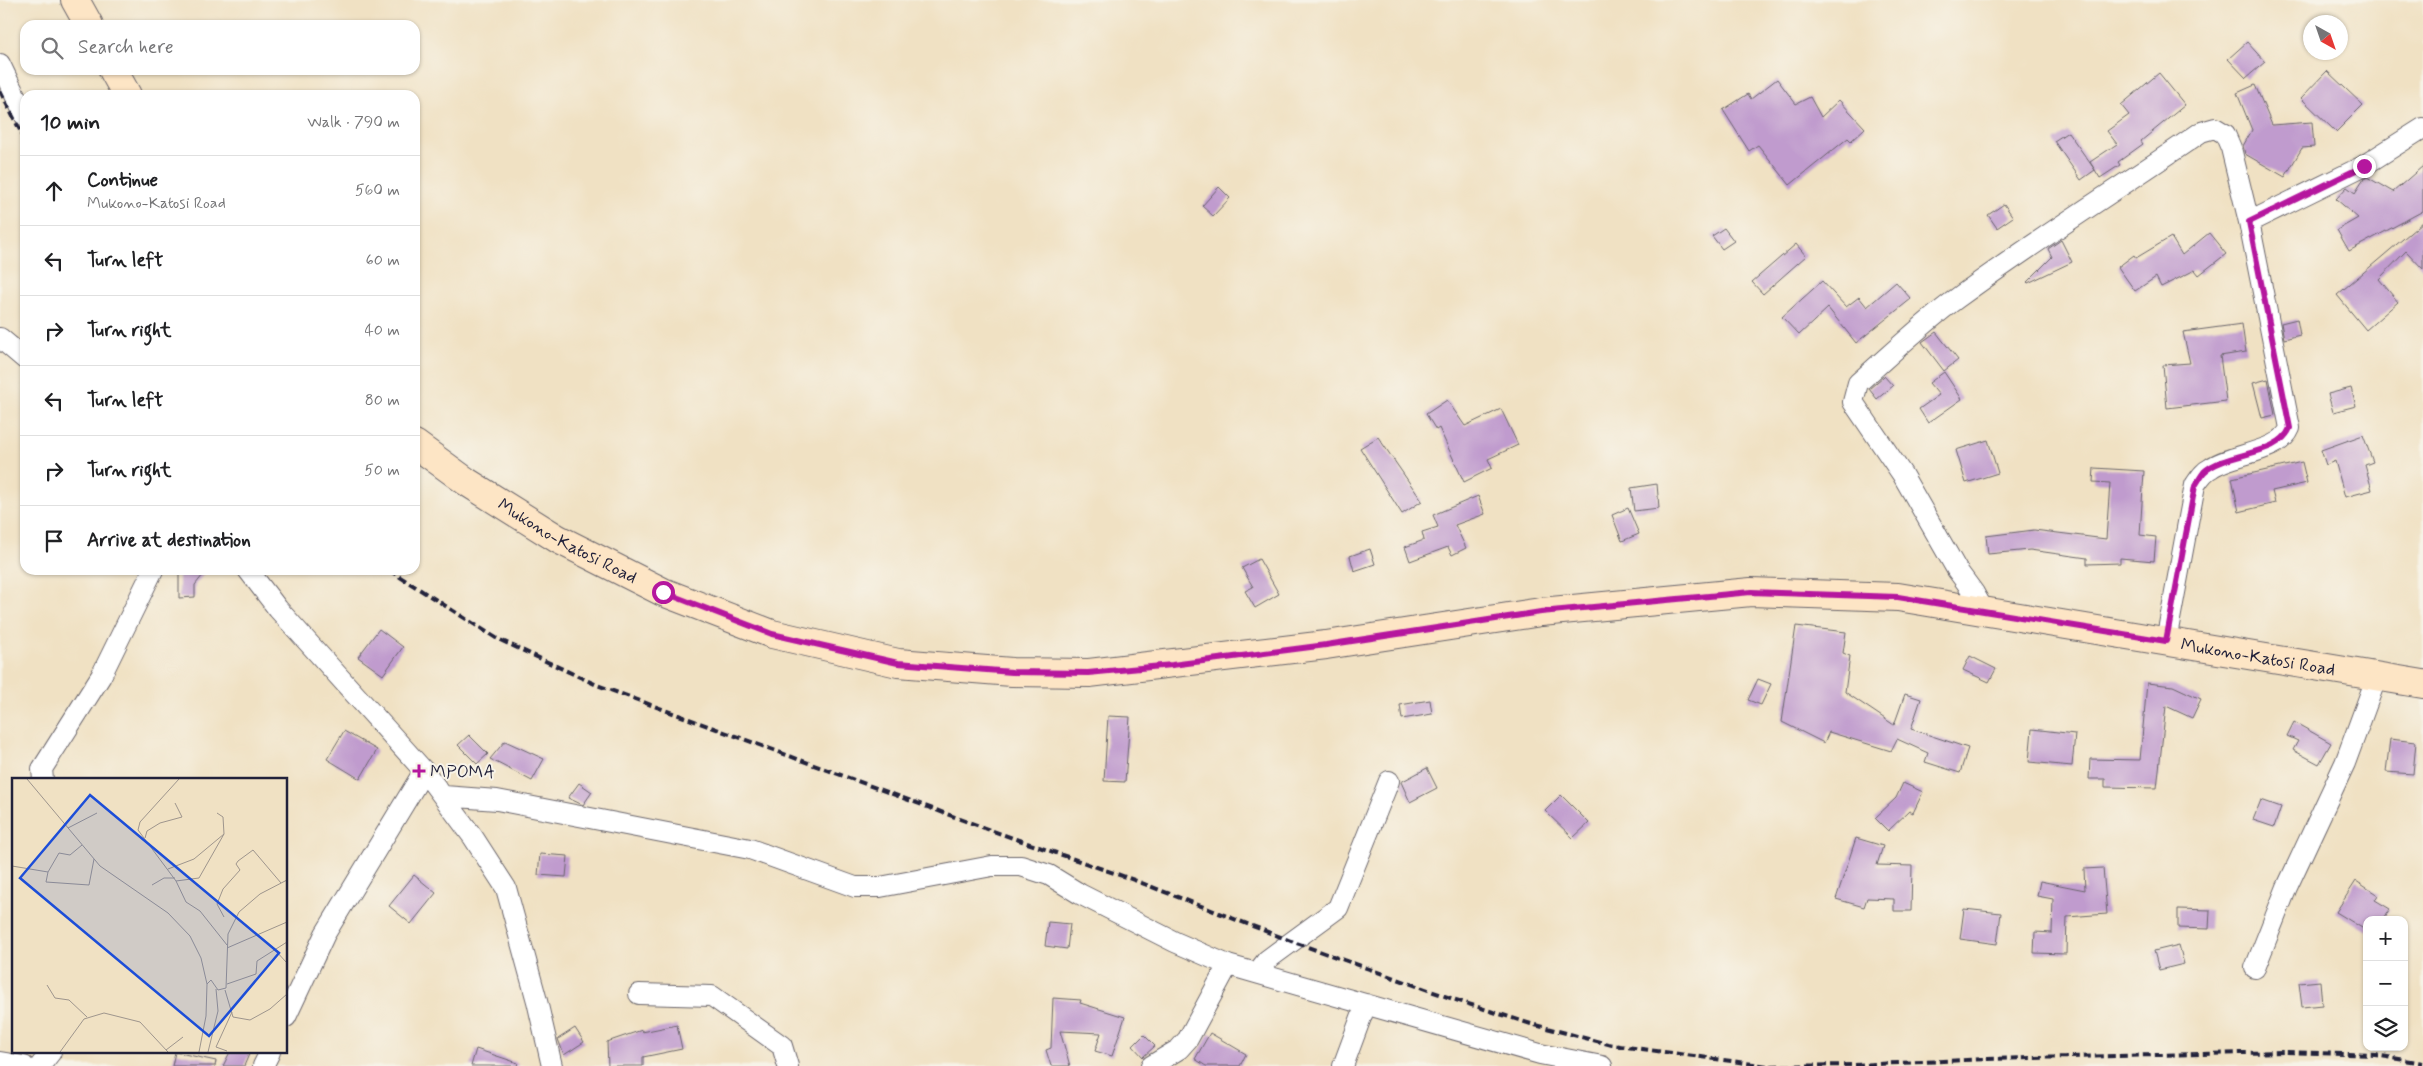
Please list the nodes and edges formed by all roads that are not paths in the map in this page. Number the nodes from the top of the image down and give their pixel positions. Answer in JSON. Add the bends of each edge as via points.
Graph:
{"nodes":[{"id":1,"x":75,"y":0,"type":"edge"},
{"id":2,"x":86,"y":20,"type":"edge"},
{"id":3,"x":0,"y":64,"type":"edge"},
{"id":4,"x":117,"y":75,"type":"edge"},
{"id":5,"x":124,"y":90,"type":"edge"},
{"id":6,"x":20,"y":106,"type":"edge"},
{"id":7,"x":2423,"y":128,"type":"edge"},
{"id":8,"x":2249,"y":222,"type":"junction"},
{"id":9,"x":0,"y":338,"type":"edge"},
{"id":10,"x":20,"y":355,"type":"edge"},
{"id":11,"x":420,"y":448,"type":"edge"},
{"id":12,"x":151,"y":575,"type":"edge"},
{"id":13,"x":252,"y":575,"type":"edge"},
{"id":14,"x":1984,"y":611,"type":"junction"},
{"id":15,"x":2166,"y":641,"type":"junction"},
{"id":16,"x":2377,"y":676,"type":"junction"},
{"id":17,"x":2423,"y":684,"type":"edge"},
{"id":18,"x":424,"y":771,"type":"junction"},
{"id":19,"x":43,"y":778,"type":"edge"},
{"id":20,"x":1389,"y":781,"type":"dead end"},
{"id":21,"x":444,"y":796,"type":"junction"},
{"id":22,"x":1228,"y":965,"type":"junction"},
{"id":23,"x":2255,"y":968,"type":"dead end"},
{"id":24,"x":1257,"y":973,"type":"junction"},
{"id":25,"x":639,"y":994,"type":"dead end"},
{"id":26,"x":1366,"y":1004,"type":"junction"},
{"id":27,"x":288,"y":1013,"type":"edge"},
{"id":28,"x":49,"y":1054,"type":"edge"},
{"id":29,"x":269,"y":1054,"type":"edge"},
{"id":30,"x":0,"y":1062,"type":"edge"},
{"id":31,"x":24,"y":1066,"type":"edge"},
{"id":32,"x":40,"y":1066,"type":"edge"},
{"id":33,"x":263,"y":1066,"type":"edge"},
{"id":34,"x":552,"y":1066,"type":"edge"},
{"id":35,"x":788,"y":1066,"type":"edge"},
{"id":36,"x":1151,"y":1066,"type":"edge"},
{"id":37,"x":1342,"y":1066,"type":"edge"},
{"id":38,"x":1602,"y":1066,"type":"edge"}],
"edges":[{"from":1,"to":2,"type":"main road"},
{"from":3,"to":6,"type":"street"},
{"from":4,"to":5,"type":"main road"},
{"from":7,"to":8,"type":"street","via":[[2364,166]]},
{"from":8,"to":14,"type":"street","via":[[2232,148],[2225,134],[2215,128],[2201,132],[2117,191],[2040,238],[1954,300],[1858,383],[1853,402],[1902,474]]},
{"from":8,"to":15,"type":"street","via":[[2290,428],[2286,436],[2276,443],[2212,466],[2195,486]]},
{"from":9,"to":10,"type":"street"},
{"from":11,"to":14,"type":"main road","name":"Mukono-Katosi Road","via":[[467,482],[558,539],[663,592],[772,634],[898,663],[1012,672],[1088,673],[1326,645],[1541,612],[1751,592],[1898,597]]},
{"from":12,"to":19,"type":"street","via":[[101,676],[42,769]]},
{"from":13,"to":18,"type":"street"},
{"from":14,"to":15,"type":"main road","name":"Mukono-Katosi Road"},
{"from":15,"to":16,"type":"main road","name":"Mukono-Katosi Road"},
{"from":16,"to":17,"type":"main road","name":"Mukono-Katosi Road"},
{"from":16,"to":23,"type":"street","via":[[2345,763],[2287,887]]},
{"from":18,"to":21,"type":"street"},
{"from":18,"to":27,"type":"street","via":[[325,934]]},
{"from":20,"to":24,"type":"street","via":[[1338,908],[1267,960]]},
{"from":21,"to":22,"type":"street","via":[[497,800],[750,848],[855,887],[880,887],[992,866],[1021,866],[1049,875],[1175,942]]},
{"from":21,"to":34,"type":"street","via":[[506,888]]},
{"from":22,"to":24,"type":"street"},
{"from":22,"to":36,"type":"street","via":[[1188,1039],[1179,1049]]},
{"from":24,"to":26,"type":"street"},
{"from":25,"to":35,"type":"street","via":[[712,996],[782,1046]]},
{"from":26,"to":37,"type":"street"},
{"from":26,"to":38,"type":"street","via":[[1540,1054]]},
{"from":28,"to":32,"type":"street"},
{"from":29,"to":33,"type":"street"},
{"from":30,"to":31,"type":"street"}]}
